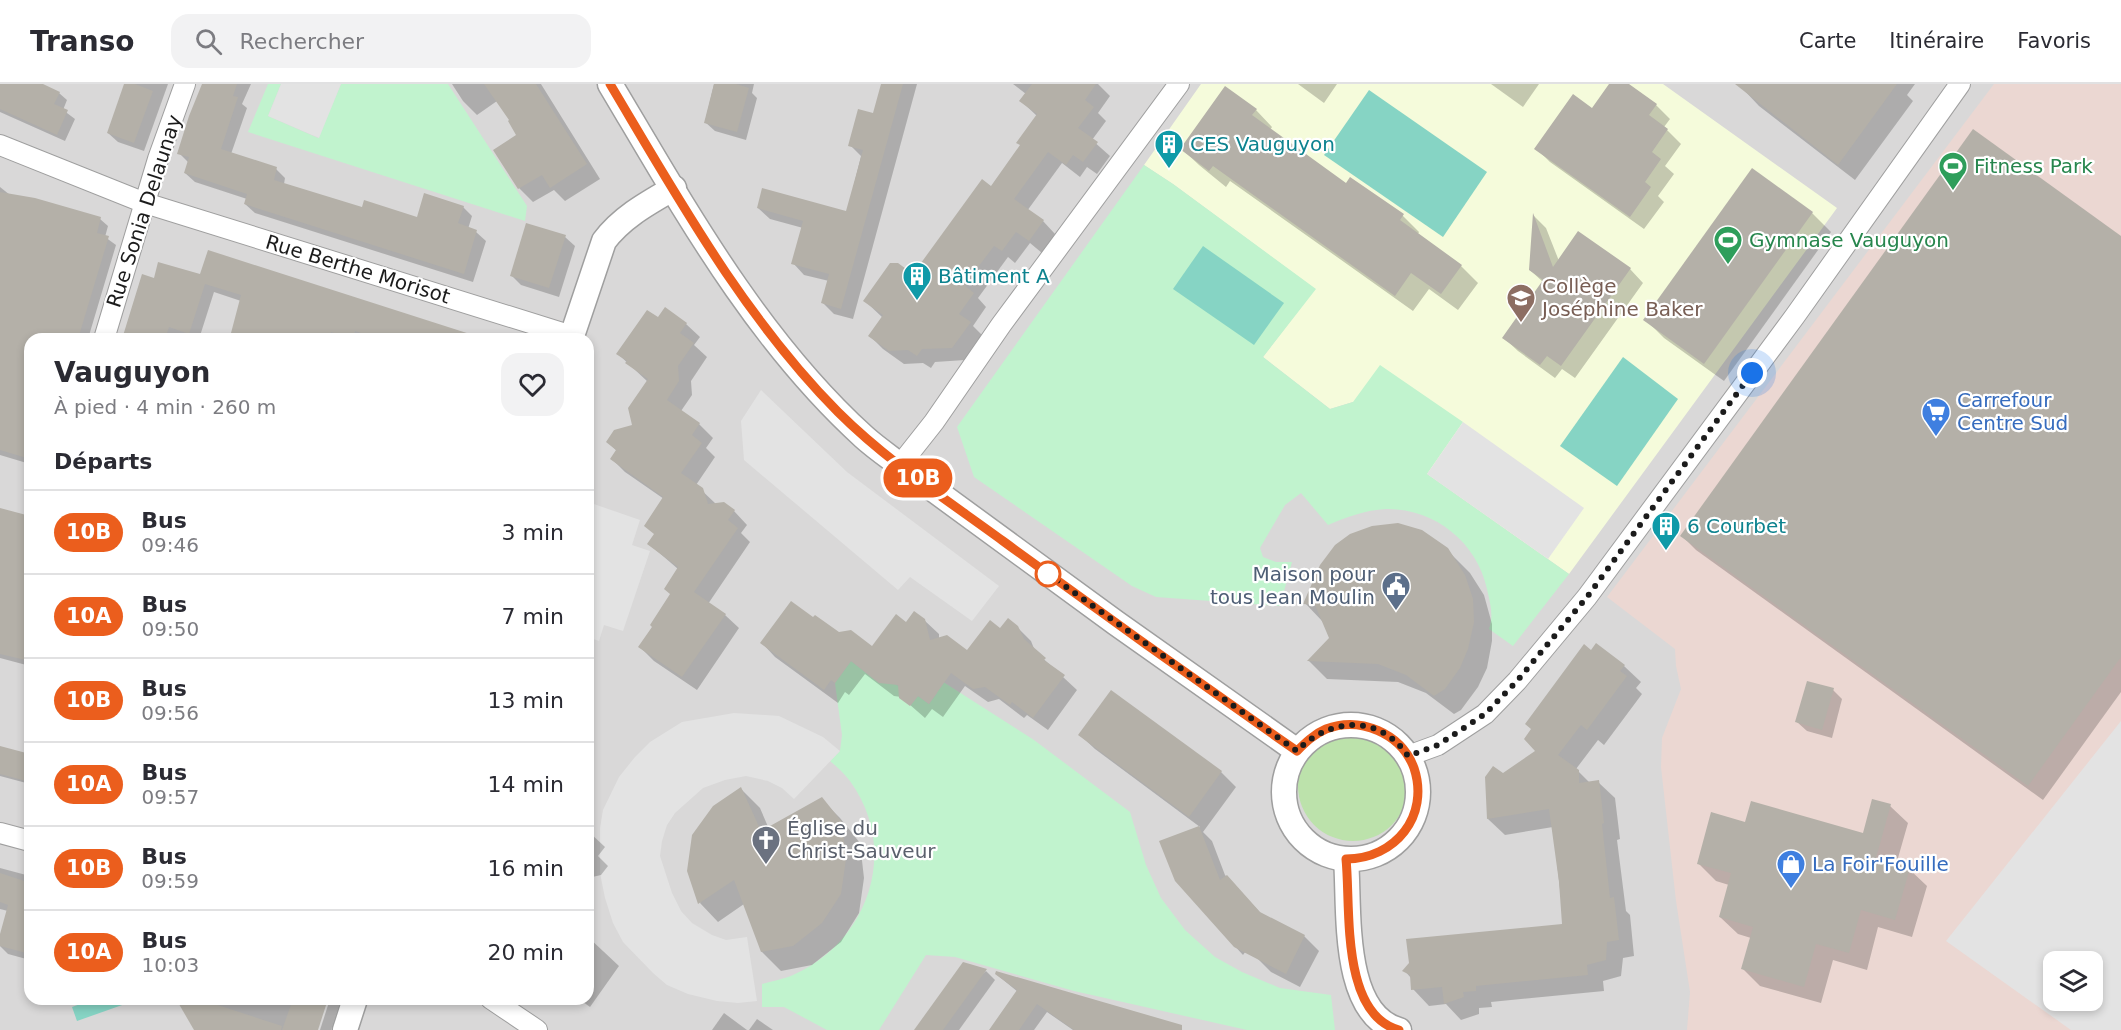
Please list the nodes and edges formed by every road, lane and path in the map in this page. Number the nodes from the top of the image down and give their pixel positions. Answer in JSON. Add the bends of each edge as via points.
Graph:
{"nodes":[{"id":1,"x":185,"y":84,"type":"edge"},
{"id":2,"x":610,"y":84,"type":"edge"},
{"id":3,"x":1179,"y":84,"type":"edge"},
{"id":4,"x":1960,"y":84,"type":"edge"},
{"id":5,"x":0,"y":146,"type":"edge"},
{"id":6,"x":674,"y":188,"type":"junction"},
{"id":7,"x":145,"y":203,"type":"junction"},
{"id":8,"x":106,"y":333,"type":"edge"},
{"id":9,"x":558,"y":333,"type":"edge"},
{"id":10,"x":572,"y":333,"type":"edge"},
{"id":11,"x":900,"y":465,"type":"junction"},
{"id":12,"x":1297,"y":751,"type":"junction"},
{"id":13,"x":1408,"y":756,"type":"junction"},
{"id":14,"x":0,"y":833,"type":"edge"},
{"id":15,"x":24,"y":839,"type":"edge"},
{"id":16,"x":1346,"y":859,"type":"junction"},
{"id":17,"x":353,"y":1005,"type":"edge"},
{"id":18,"x":500,"y":1005,"type":"edge"},
{"id":19,"x":1391,"y":1029,"type":"edge"},
{"id":20,"x":345,"y":1030,"type":"edge"},
{"id":21,"x":537,"y":1030,"type":"edge"}],
"edges":[{"from":1,"to":7,"type":"street","name":"Rue Sonia Delaunay"},
{"from":2,"to":6,"type":"street"},
{"from":3,"to":11,"type":"street"},
{"from":4,"to":13,"type":"street","via":[[1587,597],[1485,714],[1438,745]]},
{"from":5,"to":7,"type":"street","name":"Rue Berthe Morisot"},
{"from":6,"to":10,"type":"street","via":[[630,214],[604,241]]},
{"from":6,"to":11,"type":"street","via":[[774,341],[837,411]]},
{"from":7,"to":8,"type":"street","name":"Rue Sonia Delaunay"},
{"from":7,"to":9,"type":"street","name":"Rue Berthe Morisot"},
{"from":11,"to":12,"type":"street"},
{"from":12,"to":13,"type":"street","via":[[1325,730],[1359,725],[1377,729]]},
{"from":12,"to":16,"type":"street","via":[[1285,779],[1288,817],[1302,838],[1320,852]]},
{"from":13,"to":16,"type":"street","via":[[1418,790],[1416,809],[1408,827],[1384,850]]},
{"from":14,"to":15,"type":"street"},
{"from":16,"to":19,"type":"street","via":[[1356,978],[1374,1016]]},
{"from":17,"to":20,"type":"street"},
{"from":18,"to":21,"type":"street"}]}
